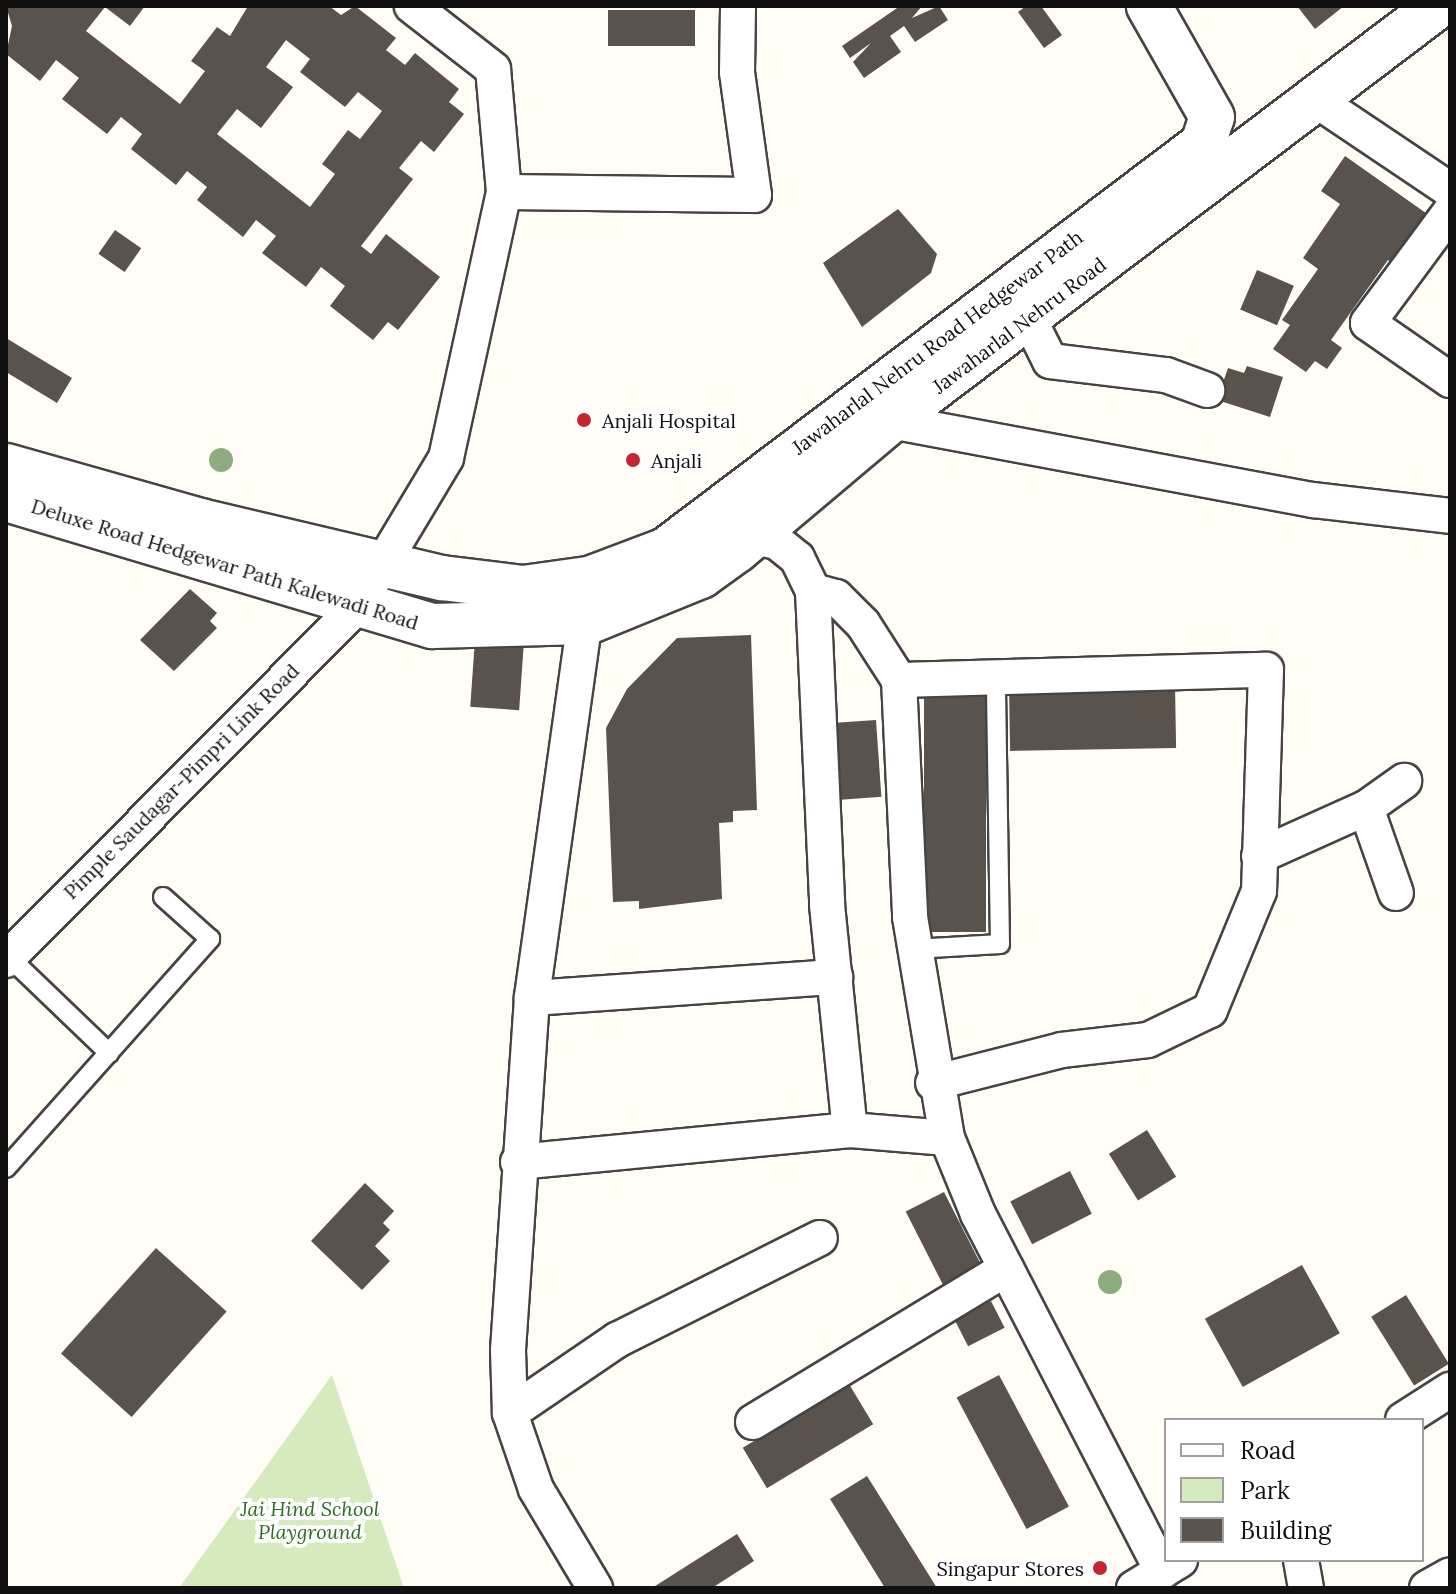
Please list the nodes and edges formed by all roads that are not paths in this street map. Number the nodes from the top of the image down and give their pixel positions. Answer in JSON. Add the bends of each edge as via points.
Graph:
{"nodes":[{"id":1,"x":412,"y":6,"type":"edge"},
{"id":2,"x":738,"y":6,"type":"edge"},
{"id":3,"x":1149,"y":6,"type":"edge"},
{"id":4,"x":1438,"y":6,"type":"edge"},
{"id":5,"x":1319,"y":102,"type":"junction"},
{"id":6,"x":1450,"y":190,"type":"edge"},
{"id":7,"x":504,"y":192,"type":"junction"},
{"id":8,"x":1450,"y":212,"type":"edge"},
{"id":9,"x":1028,"y":317,"type":"junction"},
{"id":10,"x":1450,"y":380,"type":"edge"},
{"id":11,"x":1207,"y":390,"type":"dead end"},
{"id":12,"x":890,"y":421,"type":"junction"},
{"id":13,"x":6,"y":466,"type":"edge"},
{"id":14,"x":6,"y":499,"type":"edge"},
{"id":15,"x":1450,"y":516,"type":"edge"},
{"id":16,"x":750,"y":536,"type":"junction"},
{"id":17,"x":383,"y":564,"type":"junction"},
{"id":18,"x":589,"y":579,"type":"junction"},
{"id":19,"x":813,"y":591,"type":"junction"},
{"id":20,"x":358,"y":605,"type":"junction"},
{"id":21,"x":588,"y":622,"type":"junction"},
{"id":22,"x":996,"y":678,"type":"junction"},
{"id":23,"x":899,"y":680,"type":"junction"},
{"id":24,"x":1404,"y":781,"type":"dead end"},
{"id":25,"x":1366,"y":808,"type":"junction"},
{"id":26,"x":1259,"y":856,"type":"junction"},
{"id":27,"x":1396,"y":893,"type":"dead end"},
{"id":28,"x":163,"y":897,"type":"dead end"},
{"id":29,"x":914,"y":949,"type":"junction"},
{"id":30,"x":8,"y":958,"type":"edge"},
{"id":31,"x":835,"y":977,"type":"junction"},
{"id":32,"x":532,"y":998,"type":"junction"},
{"id":33,"x":109,"y":1053,"type":"junction"},
{"id":34,"x":933,"y":1083,"type":"junction"},
{"id":35,"x":850,"y":1130,"type":"junction"},
{"id":36,"x":947,"y":1138,"type":"junction"},
{"id":37,"x":518,"y":1162,"type":"junction"},
{"id":38,"x":6,"y":1168,"type":"edge"},
{"id":39,"x":820,"y":1238,"type":"dead end"},
{"id":40,"x":1006,"y":1269,"type":"junction"},
{"id":41,"x":1450,"y":1390,"type":"edge"},
{"id":42,"x":510,"y":1413,"type":"junction"},
{"id":43,"x":1406,"y":1418,"type":"edge"},
{"id":44,"x":753,"y":1422,"type":"dead end"},
{"id":45,"x":1301,"y":1562,"type":"edge"},
{"id":46,"x":1159,"y":1573,"type":"edge"},
{"id":47,"x":1450,"y":1575,"type":"edge"},
{"id":48,"x":595,"y":1588,"type":"edge"},
{"id":49,"x":1306,"y":1588,"type":"edge"},
{"id":50,"x":1427,"y":1588,"type":"edge"}],
"edges":[{"from":1,"to":7,"type":"street","name":"Pimple Saudagar-Pimpri Link Road","via":[[493,69]]},
{"from":2,"to":7,"type":"street","via":[[737,72],[754,195]]},
{"from":3,"to":18,"type":"street","name":"Jawaharlal Nehru Road Hedgewar Path","via":[[1185,59],[1212,117],[1188,160],[1081,231],[666,550]]},
{"from":4,"to":5,"type":"street","name":"Jawaharlal Nehru Road"},
{"from":5,"to":6,"type":"street"},
{"from":5,"to":9,"type":"street","name":"Jawaharlal Nehru Road"},
{"from":7,"to":17,"type":"street","name":"Pimple Saudagar-Pimpri Link Road","via":[[446,458]]},
{"from":8,"to":10,"type":"street","via":[[1368,323]]},
{"from":9,"to":11,"type":"street","via":[[1050,361],[1166,375]]},
{"from":9,"to":12,"type":"street","name":"Jawaharlal Nehru Road"},
{"from":12,"to":15,"type":"street","via":[[1314,500]]},
{"from":12,"to":16,"type":"street","name":"Jawaharlal Nehru Road"},
{"from":13,"to":17,"type":"street","name":"Deluxe Road Hedgewar Path Kalewadi Road"},
{"from":14,"to":20,"type":"street","name":"Deluxe Road Hedgewar Path Kalewadi Road"},
{"from":16,"to":19,"type":"street","via":[[777,542],[797,558]]},
{"from":16,"to":21,"type":"street","name":"Jawaharlal Nehru Road","via":[[701,576]]},
{"from":17,"to":18,"type":"street","name":"Deluxe Road Hedgewar Path Kalewadi Road","via":[[523,588]]},
{"from":17,"to":20,"type":"street","name":"Pimple Saudagar-Pimpri Link Road"},
{"from":18,"to":21,"type":"street"},
{"from":19,"to":23,"type":"street","via":[[836,597],[863,624]]},
{"from":19,"to":31,"type":"street"},
{"from":20,"to":21,"type":"street","name":"Deluxe Road Hedgewar Path Kalewadi Road","via":[[432,626]]},
{"from":20,"to":30,"type":"street","name":"Pimple Saudagar-Pimpri Link Road"},
{"from":21,"to":32,"type":"street"},
{"from":22,"to":23,"type":"street"},
{"from":22,"to":26,"type":"street","via":[[1266,670]]},
{"from":22,"to":29,"type":"lane","via":[[1000,944]]},
{"from":23,"to":29,"type":"street"},
{"from":24,"to":25,"type":"street"},
{"from":25,"to":26,"type":"street"},
{"from":25,"to":27,"type":"street"},
{"from":26,"to":34,"type":"street","via":[[1259,891],[1210,1010],[1148,1040],[1062,1050]]},
{"from":28,"to":33,"type":"lane","via":[[210,939]]},
{"from":29,"to":34,"type":"street"},
{"from":30,"to":33,"type":"lane"},
{"from":31,"to":32,"type":"street"},
{"from":31,"to":35,"type":"street"},
{"from":32,"to":37,"type":"street"},
{"from":33,"to":38,"type":"lane"},
{"from":34,"to":36,"type":"street"},
{"from":35,"to":36,"type":"street"},
{"from":35,"to":37,"type":"street"},
{"from":36,"to":40,"type":"street"},
{"from":37,"to":42,"type":"street"},
{"from":39,"to":42,"type":"street","via":[[617,1340]]},
{"from":40,"to":44,"type":"street"},
{"from":40,"to":46,"type":"street"},
{"from":41,"to":43,"type":"street"},
{"from":42,"to":48,"type":"street","via":[[536,1489]]},
{"from":45,"to":49,"type":"street"},
{"from":47,"to":50,"type":"street"}]}
